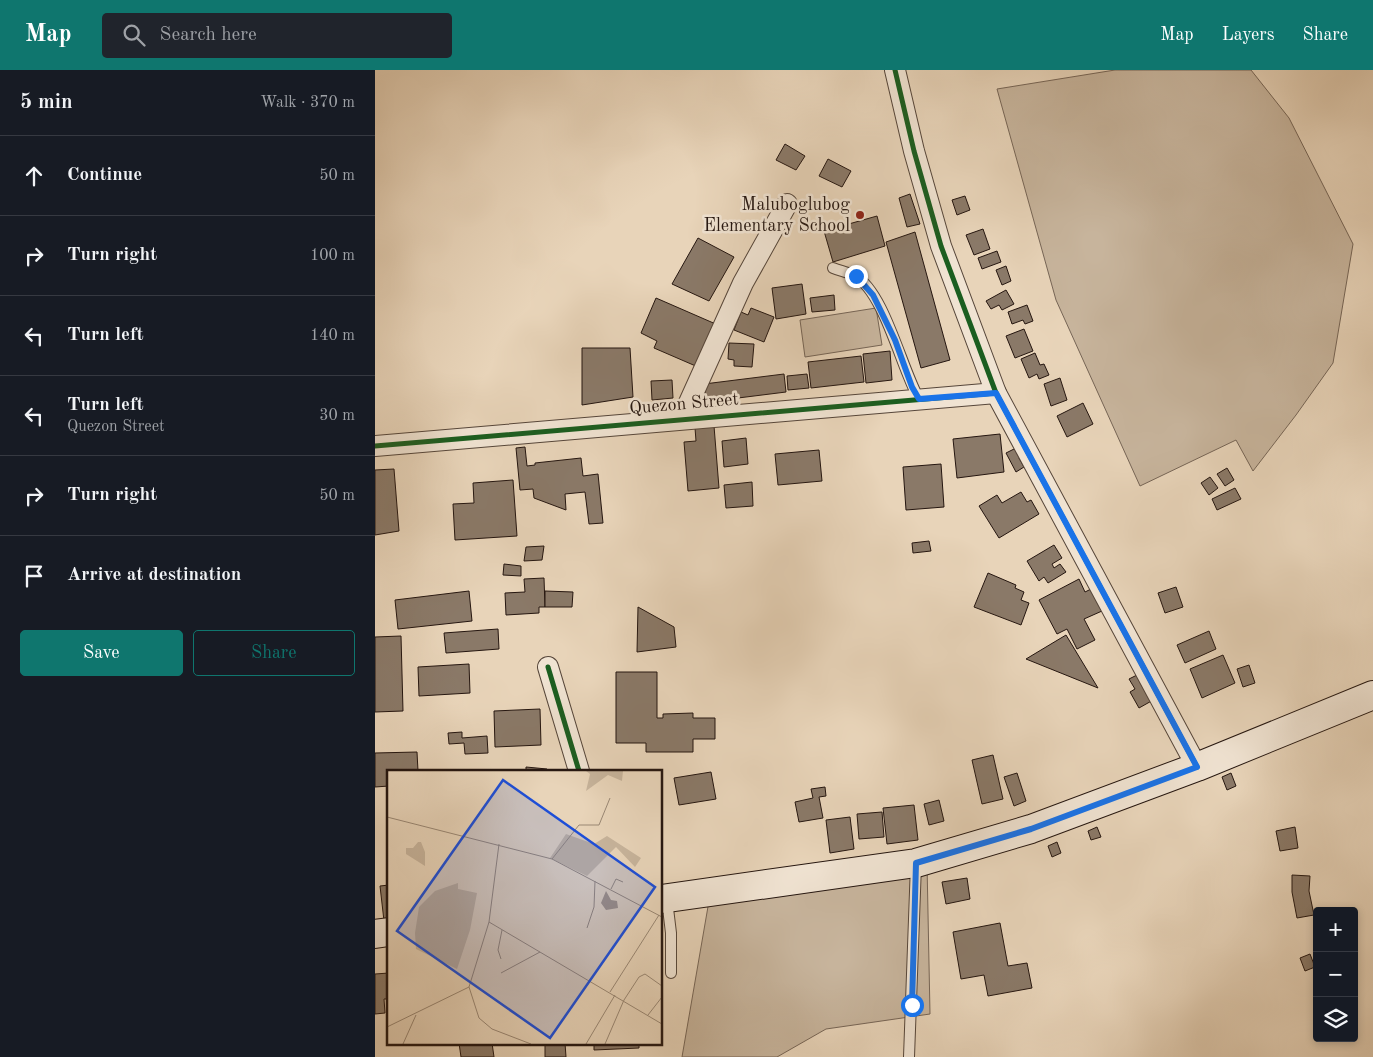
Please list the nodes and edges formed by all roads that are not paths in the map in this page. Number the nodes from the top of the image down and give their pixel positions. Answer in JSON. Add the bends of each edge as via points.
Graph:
{"nodes":[{"id":1,"x":895,"y":70,"type":"edge"},
{"id":2,"x":787,"y":204,"type":"dead end"},
{"id":3,"x":833,"y":268,"type":"dead end"},
{"id":4,"x":996,"y":393,"type":"junction"},
{"id":5,"x":919,"y":399,"type":"junction"},
{"id":6,"x":683,"y":418,"type":"junction"},
{"id":7,"x":375,"y":446,"type":"edge"},
{"id":8,"x":548,"y":667,"type":"dead end"},
{"id":9,"x":1373,"y":695,"type":"edge"},
{"id":10,"x":1197,"y":767,"type":"junction"},
{"id":11,"x":579,"y":770,"type":"edge"},
{"id":12,"x":916,"y":863,"type":"junction"},
{"id":13,"x":664,"y":899,"type":"edge"},
{"id":14,"x":671,"y":973,"type":"dead end"},
{"id":15,"x":909,"y":1057,"type":"edge"}],
"edges":[{"from":1,"to":4,"type":"street","via":[[913,151],[941,246]]},
{"from":2,"to":6,"type":"street","via":[[743,283]]},
{"from":3,"to":5,"type":"lane","via":[[856,276],[873,295]]},
{"from":4,"to":5,"type":"street","name":"Quezon Street"},
{"from":4,"to":10,"type":"street"},
{"from":5,"to":6,"type":"street","name":"Quezon Street"},
{"from":6,"to":7,"type":"street","name":"Quezon Street"},
{"from":8,"to":11,"type":"street"},
{"from":9,"to":10,"type":"main road"},
{"from":10,"to":12,"type":"main road","via":[[1031,829]]},
{"from":12,"to":13,"type":"main road"},
{"from":12,"to":15,"type":"lane"},
{"from":13,"to":14,"type":"lane","via":[[671,933]]}]}
